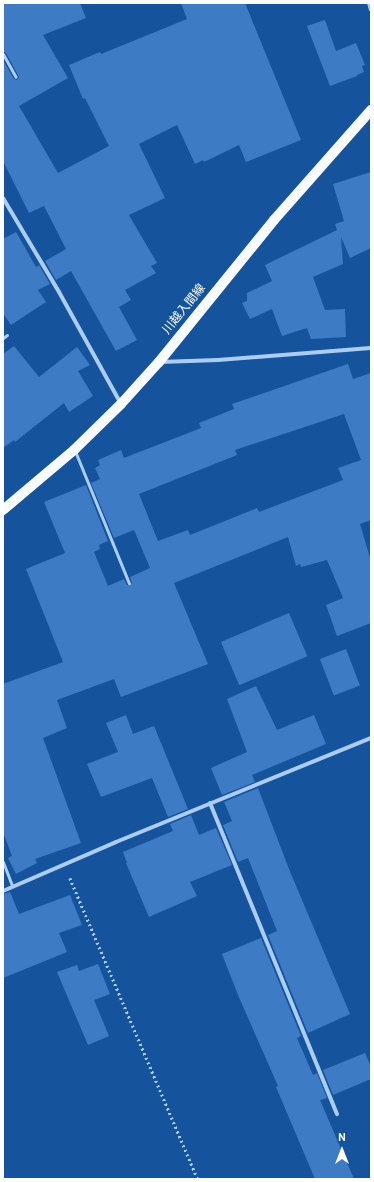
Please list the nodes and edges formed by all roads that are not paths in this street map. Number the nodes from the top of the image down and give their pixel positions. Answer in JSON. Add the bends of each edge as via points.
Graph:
{"nodes":[{"id":1,"x":368,"y":3,"type":"edge"},
{"id":2,"x":371,"y":10,"type":"edge"},
{"id":3,"x":3,"y":54,"type":"edge"},
{"id":4,"x":16,"y":77,"type":"dead end"},
{"id":5,"x":371,"y":110,"type":"edge"},
{"id":6,"x":3,"y":198,"type":"edge"},
{"id":7,"x":7,"y":335,"type":"dead end"},
{"id":8,"x":3,"y":338,"type":"edge"},
{"id":9,"x":371,"y":348,"type":"edge"},
{"id":10,"x":159,"y":362,"type":"junction"},
{"id":11,"x":121,"y":404,"type":"junction"},
{"id":12,"x":74,"y":450,"type":"junction"},
{"id":13,"x":3,"y":510,"type":"edge"},
{"id":14,"x":129,"y":583,"type":"dead end"},
{"id":15,"x":371,"y":738,"type":"edge"},
{"id":16,"x":210,"y":804,"type":"junction"},
{"id":17,"x":3,"y":862,"type":"edge"},
{"id":18,"x":12,"y":886,"type":"junction"},
{"id":19,"x":3,"y":891,"type":"edge"},
{"id":20,"x":337,"y":1114,"type":"dead end"}],
"edges":[{"from":1,"to":2,"type":"street"},
{"from":3,"to":4,"type":"lane"},
{"from":5,"to":10,"type":"main road","name":"川越入間線","via":[[274,220]]},
{"from":6,"to":11,"type":"street"},
{"from":7,"to":8,"type":"lane"},
{"from":9,"to":10,"type":"street"},
{"from":10,"to":11,"type":"main road","name":"川越入間線"},
{"from":11,"to":12,"type":"main road","name":"川越入間線"},
{"from":12,"to":13,"type":"main road","name":"川越入間線"},
{"from":12,"to":14,"type":"lane"},
{"from":15,"to":16,"type":"street"},
{"from":16,"to":18,"type":"street"},
{"from":16,"to":20,"type":"street"},
{"from":17,"to":18,"type":"lane"},
{"from":18,"to":19,"type":"street"}]}
